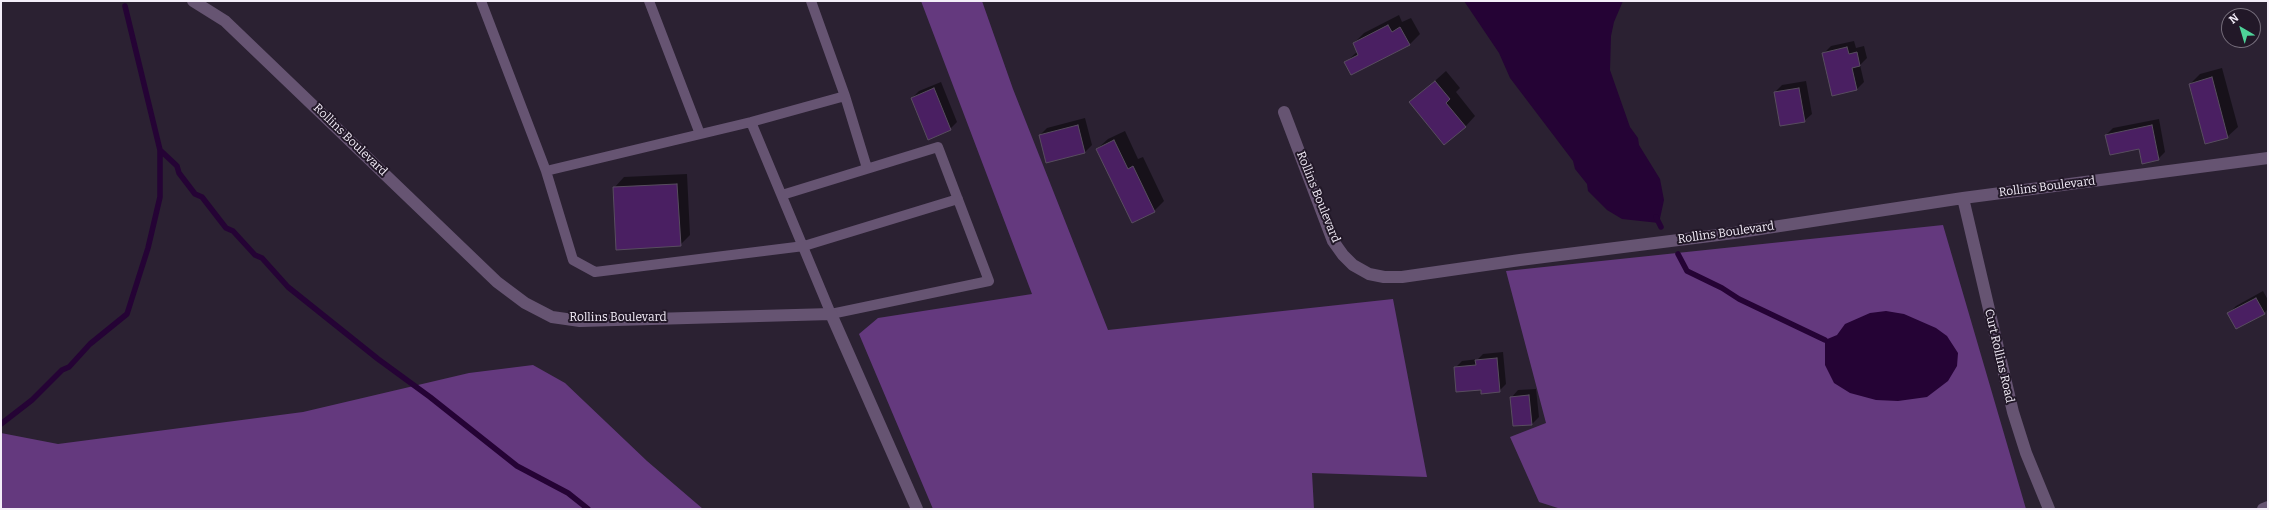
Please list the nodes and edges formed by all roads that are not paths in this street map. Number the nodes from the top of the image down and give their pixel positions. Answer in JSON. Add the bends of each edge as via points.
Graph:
{"nodes":[{"id":1,"x":193,"y":1,"type":"edge"},
{"id":2,"x":481,"y":1,"type":"edge"},
{"id":3,"x":649,"y":1,"type":"edge"},
{"id":4,"x":811,"y":1,"type":"edge"},
{"id":5,"x":845,"y":96,"type":"junction"},
{"id":6,"x":1284,"y":112,"type":"dead end"},
{"id":7,"x":751,"y":122,"type":"junction"},
{"id":8,"x":700,"y":134,"type":"junction"},
{"id":9,"x":2268,"y":158,"type":"edge"},
{"id":10,"x":867,"y":168,"type":"junction"},
{"id":11,"x":546,"y":171,"type":"junction"},
{"id":12,"x":782,"y":195,"type":"junction"},
{"id":13,"x":1963,"y":198,"type":"junction"},
{"id":14,"x":958,"y":199,"type":"junction"},
{"id":15,"x":804,"y":246,"type":"junction"},
{"id":16,"x":831,"y":314,"type":"junction"},
{"id":17,"x":2268,"y":507,"type":"edge"},
{"id":18,"x":917,"y":509,"type":"edge"},
{"id":19,"x":2049,"y":509,"type":"edge"},
{"id":20,"x":2263,"y":509,"type":"edge"}],
"edges":[{"from":1,"to":16,"type":"street","name":"Rollins Boulevard","via":[[225,21],[497,282],[525,303],[552,317],[580,321]]},
{"from":2,"to":11,"type":"lane"},
{"from":3,"to":8,"type":"lane"},
{"from":4,"to":5,"type":"lane"},
{"from":5,"to":7,"type":"lane"},
{"from":5,"to":10,"type":"lane"},
{"from":6,"to":13,"type":"street","name":"Rollins Boulevard","via":[[1333,241],[1353,265],[1369,274],[1384,277],[1402,277],[1734,233]]},
{"from":7,"to":8,"type":"lane"},
{"from":7,"to":12,"type":"lane"},
{"from":8,"to":11,"type":"lane"},
{"from":9,"to":13,"type":"street","name":"Rollins Boulevard"},
{"from":10,"to":12,"type":"lane"},
{"from":10,"to":14,"type":"lane","via":[[938,147]]},
{"from":11,"to":15,"type":"lane","via":[[573,260],[595,272]]},
{"from":12,"to":15,"type":"lane"},
{"from":13,"to":19,"type":"street","name":"Curt Rollins Road","via":[[2013,412],[2026,453]]},
{"from":14,"to":15,"type":"lane"},
{"from":14,"to":16,"type":"lane","via":[[989,281]]},
{"from":15,"to":16,"type":"lane"},
{"from":16,"to":18,"type":"street"},
{"from":17,"to":20,"type":"street"}]}
